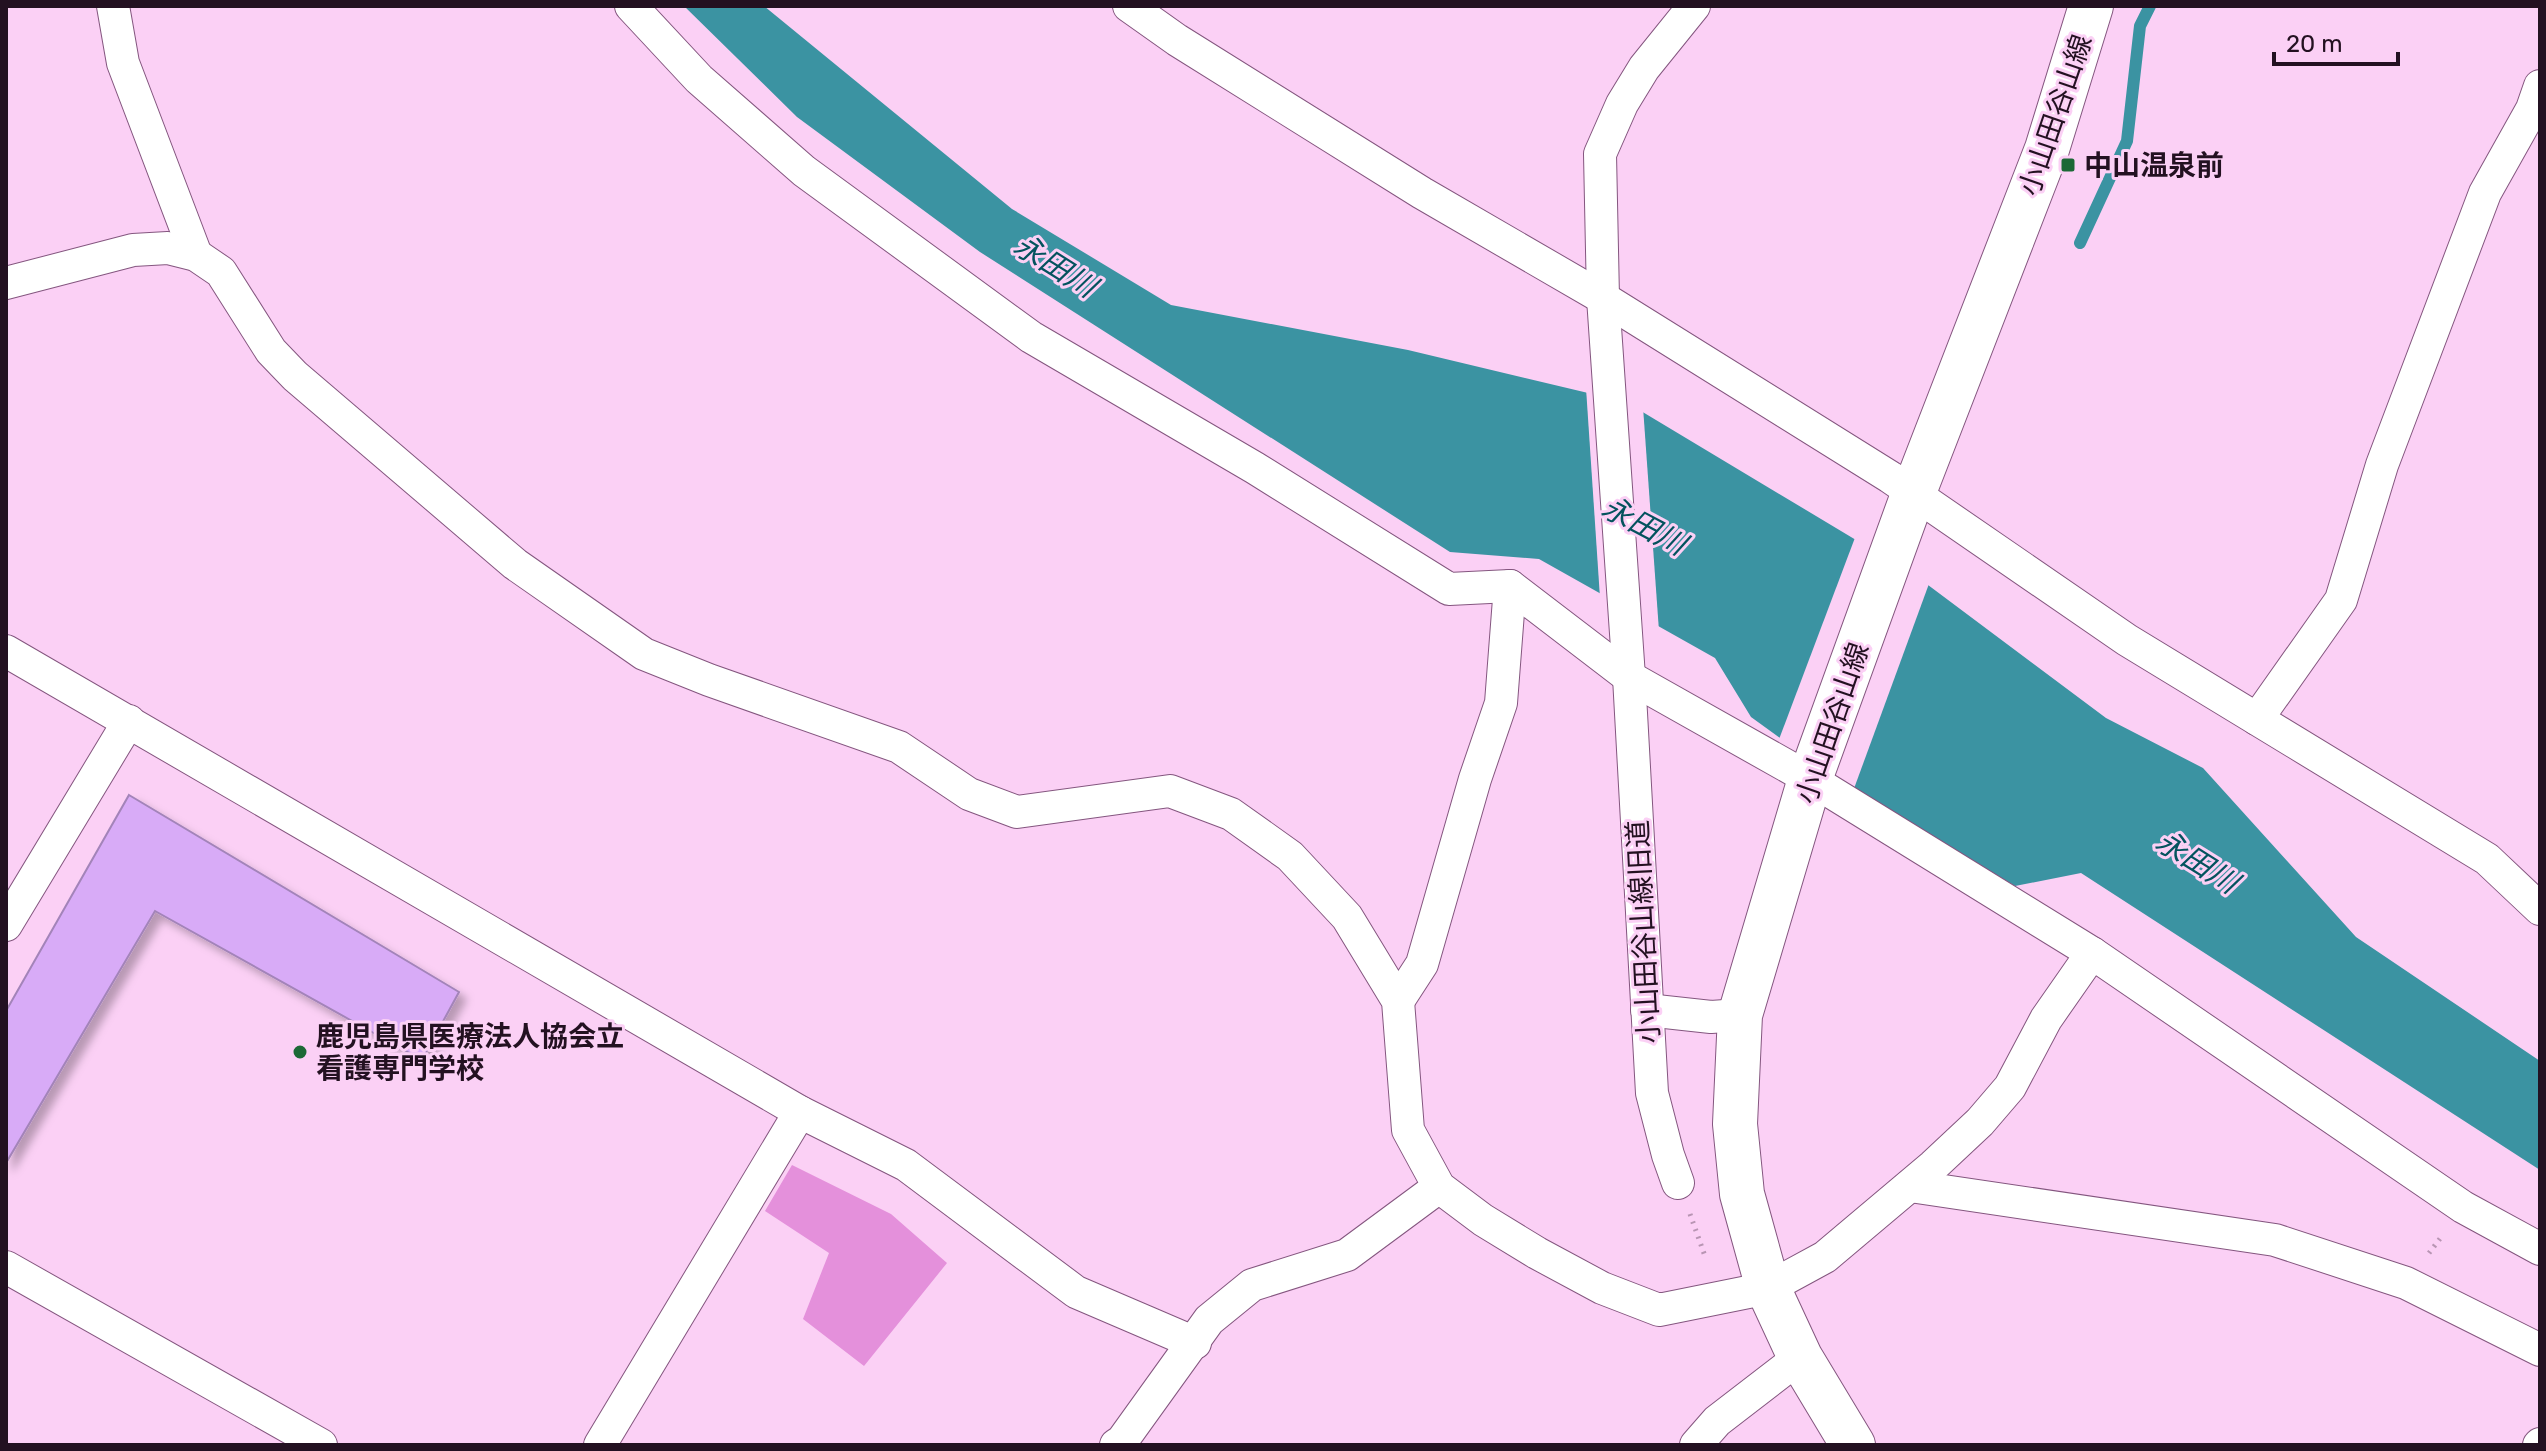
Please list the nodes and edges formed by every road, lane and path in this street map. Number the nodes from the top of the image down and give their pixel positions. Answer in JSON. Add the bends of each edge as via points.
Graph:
{"nodes":[{"id":1,"x":113,"y":6,"type":"edge"},
{"id":2,"x":631,"y":6,"type":"edge"},
{"id":3,"x":1129,"y":6,"type":"edge"},
{"id":4,"x":1694,"y":6,"type":"edge"},
{"id":5,"x":2091,"y":6,"type":"edge"},
{"id":6,"x":2537,"y":103,"type":"edge"},
{"id":7,"x":196,"y":255,"type":"junction"},
{"id":8,"x":6,"y":283,"type":"edge"},
{"id":9,"x":1603,"y":298,"type":"junction"},
{"id":10,"x":1914,"y":492,"type":"junction"},
{"id":11,"x":1510,"y":586,"type":"junction"},
{"id":12,"x":6,"y":651,"type":"edge"},
{"id":13,"x":1629,"y":677,"type":"junction"},
{"id":14,"x":2257,"y":719,"type":"junction"},
{"id":15,"x":129,"y":721,"type":"junction"},
{"id":16,"x":1810,"y":779,"type":"junction"},
{"id":17,"x":2540,"y":909,"type":"edge"},
{"id":18,"x":6,"y":925,"type":"edge"},
{"id":19,"x":2092,"y":953,"type":"junction"},
{"id":20,"x":1398,"y":1001,"type":"junction"},
{"id":21,"x":1647,"y":1010,"type":"junction"},
{"id":22,"x":1740,"y":1015,"type":"junction"},
{"id":23,"x":800,"y":1112,"type":"junction"},
{"id":24,"x":1678,"y":1183,"type":"joint"},
{"id":25,"x":1910,"y":1186,"type":"junction"},
{"id":26,"x":1439,"y":1187,"type":"junction"},
{"id":27,"x":2463,"y":1207,"type":"junction"},
{"id":28,"x":2540,"y":1249,"type":"edge"},
{"id":29,"x":1706,"y":1259,"type":"dead end"},
{"id":30,"x":6,"y":1267,"type":"edge"},
{"id":31,"x":2406,"y":1283,"type":"junction"},
{"id":32,"x":1768,"y":1288,"type":"junction"},
{"id":33,"x":1195,"y":1343,"type":"junction"},
{"id":34,"x":2540,"y":1350,"type":"edge"},
{"id":35,"x":1800,"y":1357,"type":"junction"},
{"id":36,"x":321,"y":1445,"type":"edge"},
{"id":37,"x":600,"y":1445,"type":"edge"},
{"id":38,"x":1116,"y":1445,"type":"edge"},
{"id":39,"x":1696,"y":1445,"type":"edge"},
{"id":40,"x":1853,"y":1445,"type":"edge"}],
"edges":[{"from":1,"to":7,"type":"street","via":[[123,63]]},
{"from":2,"to":11,"type":"street","via":[[699,79],[804,171],[1031,337],[1449,589]]},
{"from":3,"to":9,"type":"street","via":[[1409,185]]},
{"from":4,"to":9,"type":"street","via":[[1644,68],[1600,154]]},
{"from":5,"to":10,"type":"main road","name":"小山田谷山線","via":[[2047,149]]},
{"from":6,"to":14,"type":"street","via":[[2485,193],[2382,465],[2341,600]]},
{"from":7,"to":8,"type":"street","via":[[168,248],[133,250]]},
{"from":7,"to":20,"type":"street","via":[[221,272],[271,351],[295,376],[515,564],[644,654],[899,747],[969,794],[1017,812],[1170,791],[1231,814],[1290,856],[1347,917]]},
{"from":9,"to":10,"type":"street"},
{"from":9,"to":13,"type":"street","name":"小山田谷山線旧道"},
{"from":10,"to":14,"type":"street","via":[[2127,640]]},
{"from":10,"to":16,"type":"main road","name":"小山田谷山線"},
{"from":11,"to":13,"type":"street"},
{"from":11,"to":20,"type":"street","via":[[1501,703],[1422,964]]},
{"from":12,"to":15,"type":"street"},
{"from":13,"to":16,"type":"street"},
{"from":13,"to":21,"type":"street","name":"小山田谷山線旧道"},
{"from":14,"to":17,"type":"street","via":[[2487,859]]},
{"from":15,"to":18,"type":"street"},
{"from":15,"to":23,"type":"street"},
{"from":16,"to":19,"type":"street"},
{"from":16,"to":22,"type":"main road","name":"小山田谷山線"},
{"from":19,"to":25,"type":"street","via":[[2046,1019],[2010,1087]]},
{"from":19,"to":27,"type":"street"},
{"from":20,"to":26,"type":"street","via":[[1408,1130]]},
{"from":21,"to":22,"type":"street"},
{"from":21,"to":24,"type":"street","name":"小山田谷山線旧道","via":[[1652,1093]]},
{"from":22,"to":32,"type":"main road","name":"小山田谷山線","via":[[1735,1124],[1742,1194]]},
{"from":23,"to":33,"type":"street","via":[[906,1165],[1076,1292]]},
{"from":23,"to":37,"type":"street"},
{"from":24,"to":29,"type":"path"},
{"from":25,"to":31,"type":"street","via":[[2275,1240]]},
{"from":25,"to":32,"type":"street","via":[[1825,1257]]},
{"from":26,"to":32,"type":"street","via":[[1537,1253],[1602,1288],[1659,1310]]},
{"from":26,"to":33,"type":"street","via":[[1347,1255],[1252,1285],[1209,1320]]},
{"from":27,"to":28,"type":"street"},
{"from":27,"to":31,"type":"path"},
{"from":30,"to":36,"type":"street"},
{"from":31,"to":34,"type":"street"},
{"from":32,"to":35,"type":"main road","name":"小山田谷山線"},
{"from":33,"to":38,"type":"street"},
{"from":35,"to":39,"type":"street","via":[[1717,1421]]},
{"from":35,"to":40,"type":"main road","name":"小山田谷山線"}]}
